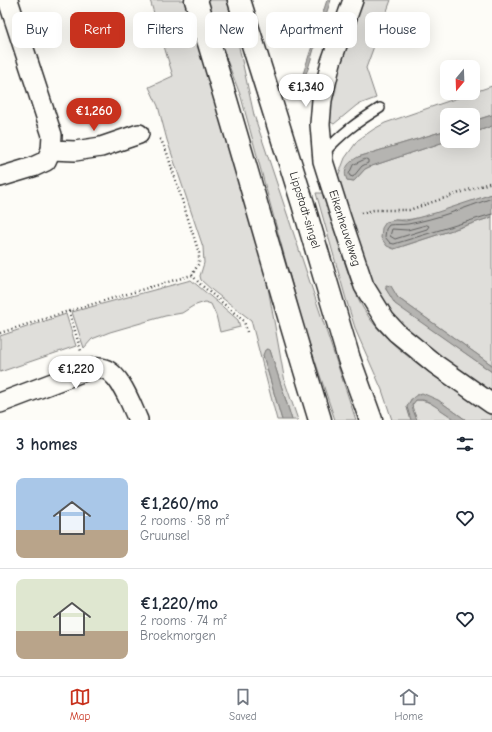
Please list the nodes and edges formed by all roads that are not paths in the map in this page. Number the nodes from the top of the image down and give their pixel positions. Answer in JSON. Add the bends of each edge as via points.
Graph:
{"nodes":[{"id":1,"x":8,"y":0,"type":"edge"},
{"id":2,"x":196,"y":0,"type":"edge"},
{"id":3,"x":239,"y":0,"type":"edge"},
{"id":4,"x":354,"y":0,"type":"edge"},
{"id":5,"x":380,"y":108,"type":"dead end"},
{"id":6,"x":139,"y":134,"type":"road end"},
{"id":7,"x":51,"y":150,"type":"junction"},
{"id":8,"x":322,"y":155,"type":"junction"},
{"id":9,"x":0,"y":177,"type":"edge"},
{"id":10,"x":0,"y":403,"type":"edge"},
{"id":11,"x":492,"y":404,"type":"edge"},
{"id":12,"x":138,"y":420,"type":"edge"},
{"id":13,"x":320,"y":420,"type":"edge"},
{"id":14,"x":371,"y":420,"type":"edge"}],
"edges":[{"from":1,"to":7,"type":"street","via":[[52,135]]},
{"from":2,"to":13,"type":"main road"},
{"from":3,"to":14,"type":"main road","name":"Lippstadt-singel","via":[[349,360]]},
{"from":4,"to":8,"type":"street","name":"Eikenheuvelweg","via":[[331,62],[322,100]]},
{"from":5,"to":8,"type":"lane","via":[[338,137]]},
{"from":6,"to":7,"type":"street","via":[[101,147],[75,151]]},
{"from":7,"to":9,"type":"street","via":[[46,161]]},
{"from":8,"to":11,"type":"street","name":"Eikenheuvelweg","via":[[364,286],[385,320],[397,333],[436,364]]},
{"from":10,"to":12,"type":"street","via":[[100,367],[113,373],[120,382]]}]}
